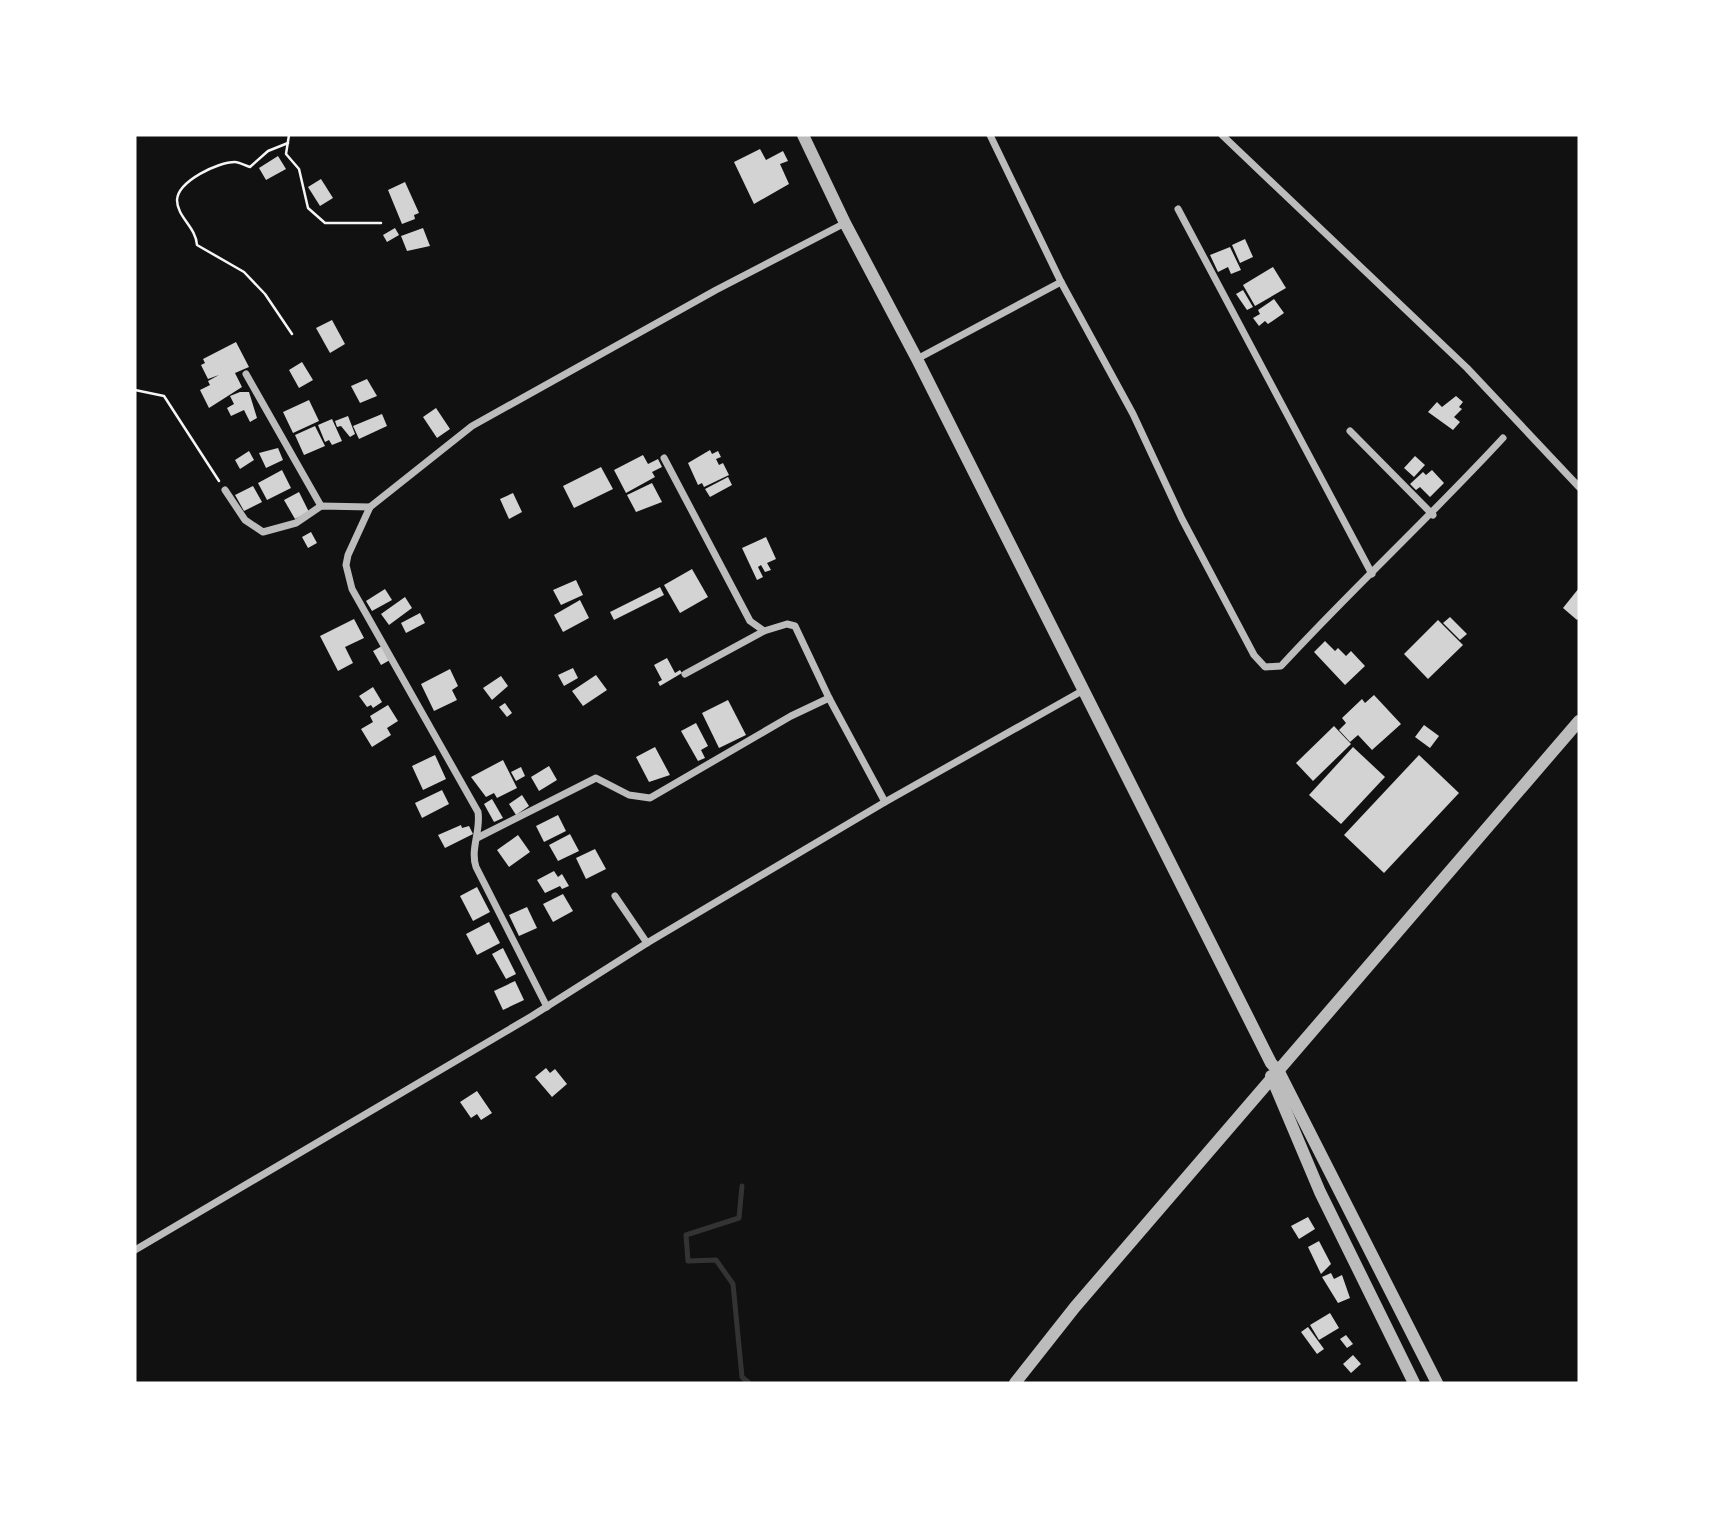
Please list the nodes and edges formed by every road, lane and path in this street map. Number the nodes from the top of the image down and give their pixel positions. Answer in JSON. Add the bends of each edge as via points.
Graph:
{"nodes":[{"id":1,"x":289,"y":135,"type":"edge"},
{"id":2,"x":803,"y":135,"type":"edge"},
{"id":3,"x":990,"y":135,"type":"edge"},
{"id":4,"x":1222,"y":135,"type":"edge"},
{"id":5,"x":288,"y":144,"type":"junction"},
{"id":6,"x":1178,"y":209,"type":"dead end"},
{"id":7,"x":381,"y":223,"type":"dead end"},
{"id":8,"x":845,"y":223,"type":"junction"},
{"id":9,"x":1060,"y":282,"type":"junction"},
{"id":10,"x":292,"y":334,"type":"dead end"},
{"id":11,"x":917,"y":359,"type":"junction"},
{"id":12,"x":246,"y":374,"type":"dead end"},
{"id":13,"x":135,"y":390,"type":"edge"},
{"id":14,"x":1350,"y":430,"type":"dead end"},
{"id":15,"x":1503,"y":438,"type":"dead end"},
{"id":16,"x":664,"y":457,"type":"dead end"},
{"id":17,"x":1579,"y":486,"type":"edge"},
{"id":18,"x":225,"y":490,"type":"joint"},
{"id":19,"x":321,"y":506,"type":"junction"},
{"id":20,"x":370,"y":507,"type":"junction"},
{"id":21,"x":1433,"y":514,"type":"junction"},
{"id":22,"x":1372,"y":574,"type":"junction"},
{"id":23,"x":764,"y":631,"type":"junction"},
{"id":24,"x":685,"y":674,"type":"dead end"},
{"id":25,"x":1083,"y":691,"type":"junction"},
{"id":26,"x":828,"y":698,"type":"junction"},
{"id":27,"x":1579,"y":721,"type":"edge"},
{"id":28,"x":885,"y":802,"type":"junction"},
{"id":29,"x":477,"y":838,"type":"junction"},
{"id":30,"x":615,"y":896,"type":"dead end"},
{"id":31,"x":647,"y":943,"type":"junction"},
{"id":32,"x":547,"y":1007,"type":"junction"},
{"id":33,"x":1274,"y":1072,"type":"junction"},
{"id":34,"x":135,"y":1250,"type":"edge"},
{"id":35,"x":1428,"y":1365,"type":"junction"},
{"id":36,"x":1411,"y":1379,"type":"edge"},
{"id":37,"x":1015,"y":1383,"type":"edge"},
{"id":38,"x":1437,"y":1383,"type":"edge"}],
"edges":[{"from":1,"to":5,"type":"path"},
{"from":2,"to":8,"type":"street"},
{"from":3,"to":9,"type":"street"},
{"from":4,"to":17,"type":"street","via":[[1467,368]]},
{"from":5,"to":7,"type":"path","via":[[286,154],[299,169],[308,208],[326,223]]},
{"from":5,"to":10,"type":"path","via":[[268,151],[250,167],[235,162],[213,167],[183,187],[177,198],[179,212],[188,221],[197,245],[244,272]]},
{"from":6,"to":22,"type":"street"},
{"from":8,"to":11,"type":"street"},
{"from":8,"to":20,"type":"street","via":[[472,426]]},
{"from":9,"to":11,"type":"street"},
{"from":9,"to":22,"type":"street","via":[[1133,414],[1182,519],[1259,663],[1282,666]]},
{"from":11,"to":25,"type":"street"},
{"from":12,"to":19,"type":"street"},
{"from":13,"to":18,"type":"path","via":[[164,396]]},
{"from":14,"to":21,"type":"street"},
{"from":15,"to":21,"type":"street"},
{"from":16,"to":23,"type":"street","via":[[750,621]]},
{"from":18,"to":19,"type":"street","via":[[246,520],[263,532],[296,523]]},
{"from":19,"to":20,"type":"street"},
{"from":20,"to":29,"type":"street","via":[[351,546],[348,577],[478,812]]},
{"from":21,"to":22,"type":"street"},
{"from":23,"to":24,"type":"street"},
{"from":23,"to":26,"type":"street","via":[[795,626]]},
{"from":25,"to":28,"type":"street"},
{"from":25,"to":33,"type":"street"},
{"from":26,"to":28,"type":"street"},
{"from":26,"to":29,"type":"street","via":[[650,798],[629,795],[596,778]]},
{"from":27,"to":33,"type":"street"},
{"from":28,"to":31,"type":"street"},
{"from":29,"to":32,"type":"street","via":[[475,867]]},
{"from":30,"to":31,"type":"street"},
{"from":31,"to":32,"type":"street"},
{"from":32,"to":34,"type":"street"},
{"from":33,"to":35,"type":"street"},
{"from":33,"to":36,"type":"street"},
{"from":33,"to":37,"type":"street"},
{"from":35,"to":36,"type":"street"},
{"from":35,"to":38,"type":"street"}]}
